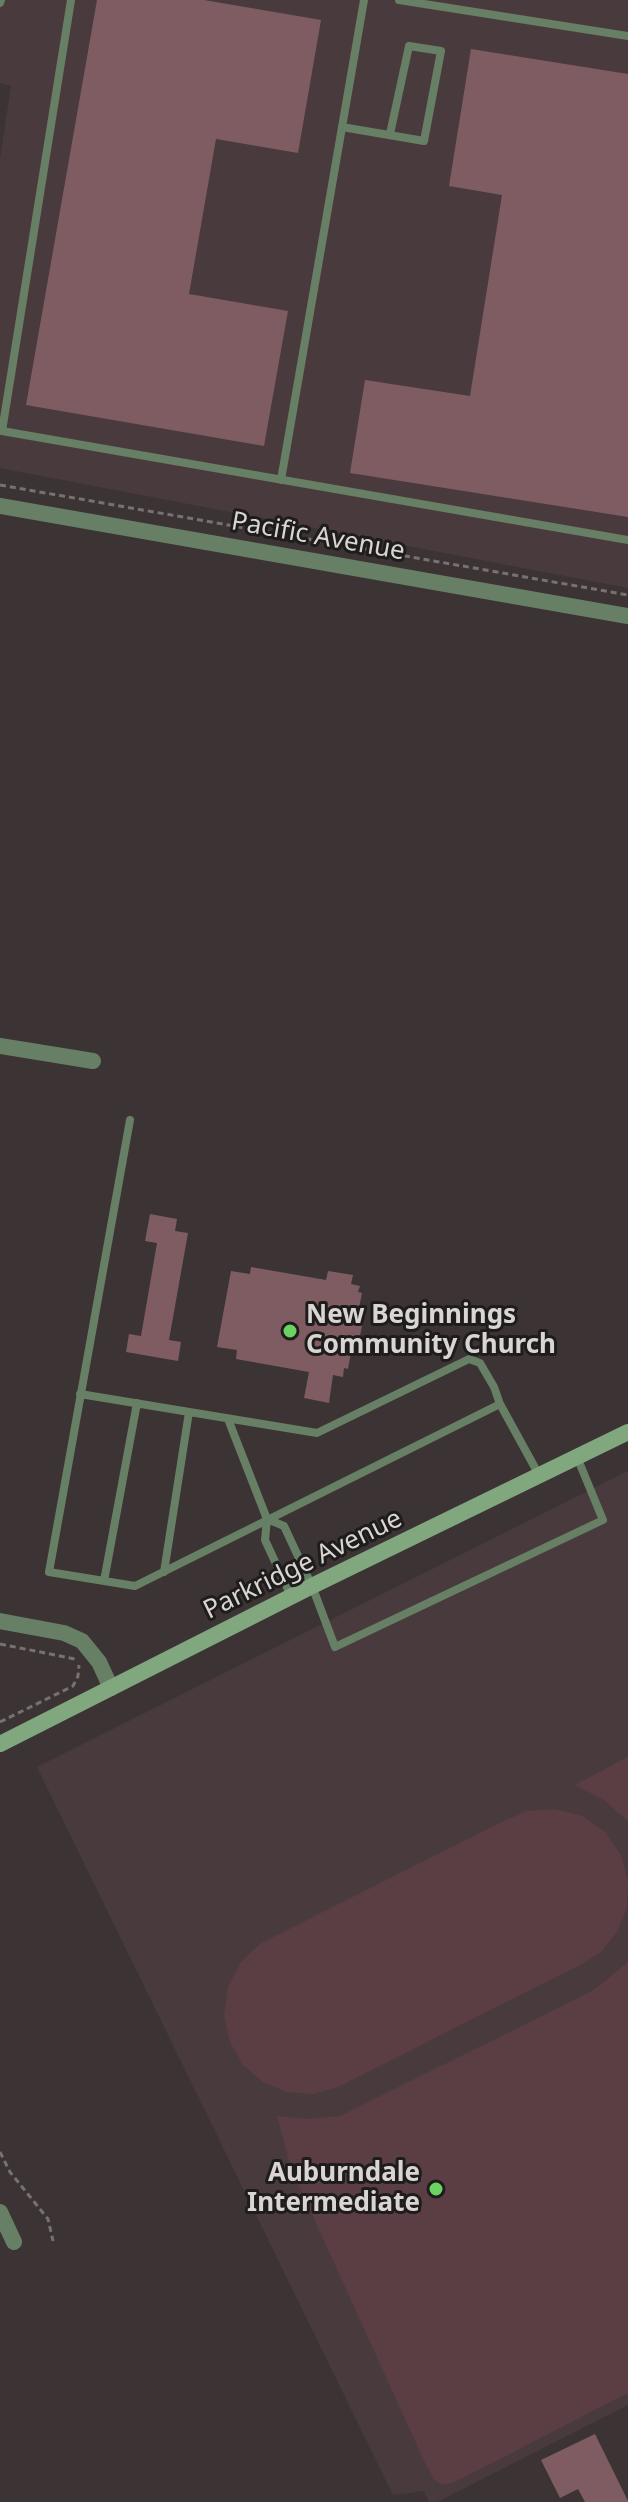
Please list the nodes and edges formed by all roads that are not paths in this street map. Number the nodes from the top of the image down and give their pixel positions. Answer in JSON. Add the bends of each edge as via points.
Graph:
{"nodes":[{"id":1,"x":71,"y":0,"type":"edge"},
{"id":2,"x":364,"y":0,"type":"edge"},
{"id":3,"x":399,"y":0,"type":"edge"},
{"id":4,"x":628,"y":36,"type":"edge"},
{"id":5,"x":342,"y":127,"type":"junction"},
{"id":6,"x":390,"y":134,"type":"junction"},
{"id":7,"x":281,"y":480,"type":"junction"},
{"id":8,"x":0,"y":506,"type":"edge"},
{"id":9,"x":628,"y":540,"type":"edge"},
{"id":10,"x":628,"y":616,"type":"edge"},
{"id":11,"x":0,"y":1046,"type":"edge"},
{"id":12,"x":93,"y":1061,"type":"dead end"},
{"id":13,"x":130,"y":1120,"type":"dead end"},
{"id":14,"x":80,"y":1394,"type":"junction"},
{"id":15,"x":137,"y":1403,"type":"junction"},
{"id":16,"x":500,"y":1404,"type":"junction"},
{"id":17,"x":189,"y":1412,"type":"junction"},
{"id":18,"x":228,"y":1419,"type":"junction"},
{"id":19,"x":628,"y":1432,"type":"edge"},
{"id":20,"x":577,"y":1457,"type":"junction"},
{"id":21,"x":539,"y":1476,"type":"junction"},
{"id":22,"x":267,"y":1519,"type":"junction"},
{"id":23,"x":164,"y":1572,"type":"junction"},
{"id":24,"x":104,"y":1581,"type":"junction"},
{"id":25,"x":312,"y":1586,"type":"junction"},
{"id":26,"x":291,"y":1596,"type":"junction"},
{"id":27,"x":0,"y":1621,"type":"edge"},
{"id":28,"x":111,"y":1688,"type":"junction"},
{"id":29,"x":0,"y":1744,"type":"edge"},
{"id":30,"x":0,"y":2212,"type":"edge"},
{"id":31,"x":14,"y":2242,"type":"dead end"}],
"edges":[{"from":1,"to":7,"type":"lane","via":[[2,431]]},
{"from":2,"to":5,"type":"lane"},
{"from":3,"to":4,"type":"lane"},
{"from":5,"to":6,"type":"lane"},
{"from":5,"to":7,"type":"lane"},
{"from":6,"to":6,"type":"lane","via":[[424,141],[441,51],[409,46]]},
{"from":7,"to":9,"type":"lane"},
{"from":8,"to":10,"type":"street","name":"Pacific Avenue"},
{"from":11,"to":12,"type":"street"},
{"from":13,"to":14,"type":"lane"},
{"from":14,"to":15,"type":"lane"},
{"from":14,"to":24,"type":"lane","via":[[49,1572]]},
{"from":15,"to":17,"type":"lane"},
{"from":15,"to":24,"type":"lane"},
{"from":16,"to":18,"type":"lane","via":[[480,1363],[469,1359],[317,1433]]},
{"from":16,"to":21,"type":"lane"},
{"from":16,"to":22,"type":"lane"},
{"from":17,"to":18,"type":"lane"},
{"from":17,"to":23,"type":"lane"},
{"from":18,"to":22,"type":"lane"},
{"from":19,"to":20,"type":"street","name":"Parkridge Avenue"},
{"from":20,"to":21,"type":"street","name":"Parkridge Avenue"},
{"from":20,"to":25,"type":"lane","via":[[603,1520],[335,1647]]},
{"from":21,"to":25,"type":"street","name":"Parkridge Avenue"},
{"from":22,"to":23,"type":"lane"},
{"from":22,"to":25,"type":"lane","via":[[284,1526]]},
{"from":22,"to":26,"type":"lane","via":[[265,1540]]},
{"from":23,"to":24,"type":"lane","via":[[135,1586]]},
{"from":25,"to":26,"type":"street","name":"Parkridge Avenue"},
{"from":26,"to":28,"type":"street","name":"Parkridge Avenue"},
{"from":27,"to":28,"type":"street","via":[[82,1641]]},
{"from":28,"to":29,"type":"street","name":"Parkridge Avenue"},
{"from":30,"to":31,"type":"street"}]}
